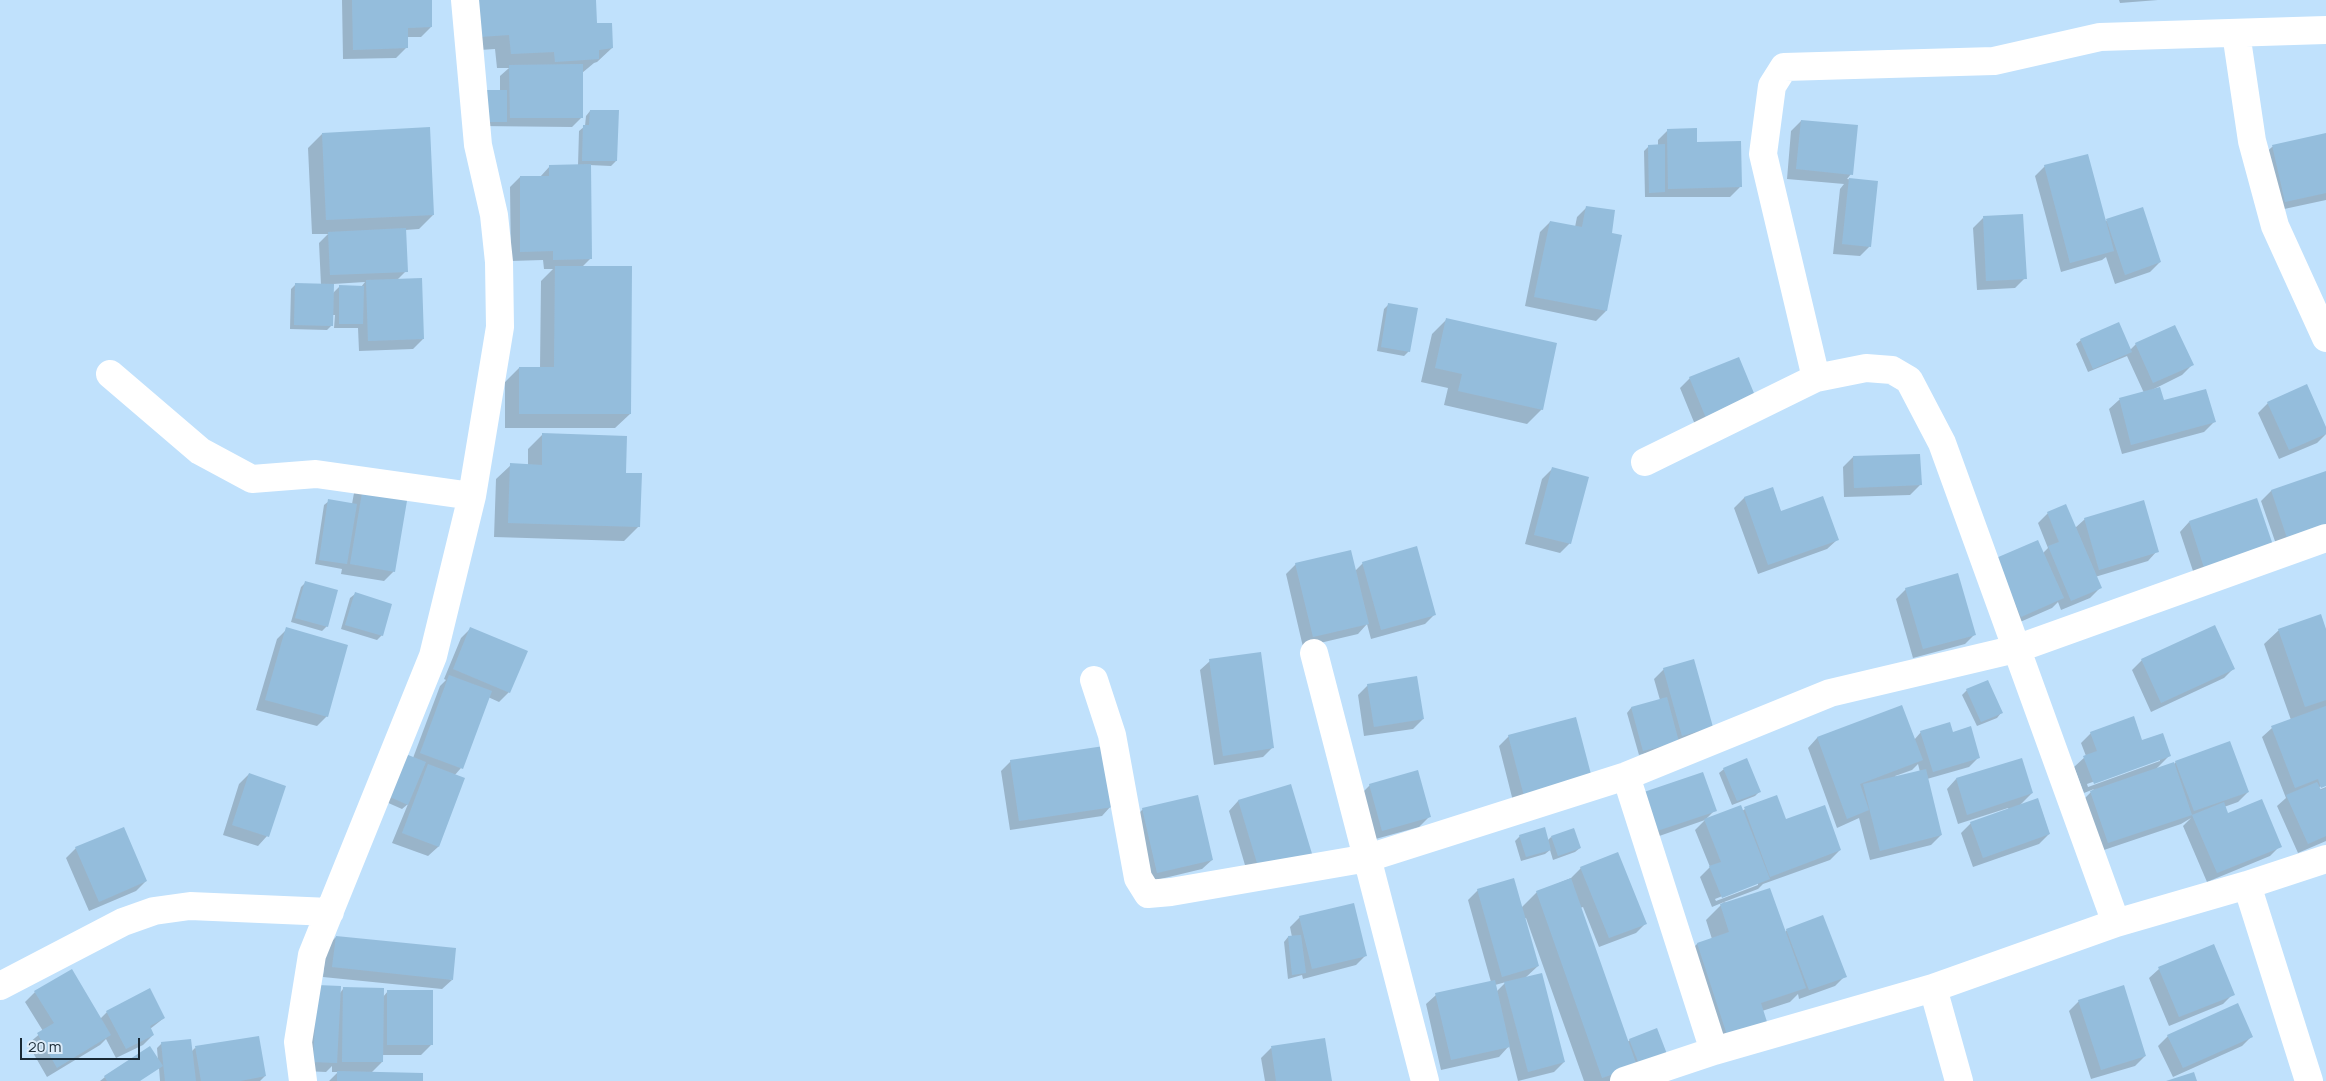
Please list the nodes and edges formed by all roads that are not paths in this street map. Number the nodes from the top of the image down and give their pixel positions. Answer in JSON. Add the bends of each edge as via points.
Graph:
{"nodes":[{"id":1,"x":465,"y":0,"type":"edge"},
{"id":2,"x":2326,"y":30,"type":"edge"},
{"id":3,"x":2236,"y":32,"type":"junction"},
{"id":4,"x":2326,"y":338,"type":"edge"},
{"id":5,"x":110,"y":374,"type":"dead end"},
{"id":6,"x":1816,"y":378,"type":"junction"},
{"id":7,"x":1645,"y":462,"type":"dead end"},
{"id":8,"x":472,"y":496,"type":"junction"},
{"id":9,"x":2326,"y":538,"type":"edge"},
{"id":10,"x":2016,"y":649,"type":"junction"},
{"id":11,"x":1314,"y":653,"type":"dead end"},
{"id":12,"x":1094,"y":680,"type":"dead end"},
{"id":13,"x":1626,"y":776,"type":"junction"},
{"id":14,"x":1368,"y":858,"type":"junction"},
{"id":15,"x":2326,"y":859,"type":"edge"},
{"id":16,"x":2247,"y":885,"type":"junction"},
{"id":17,"x":330,"y":912,"type":"junction"},
{"id":18,"x":2116,"y":923,"type":"junction"},
{"id":19,"x":0,"y":986,"type":"edge"},
{"id":20,"x":1933,"y":988,"type":"junction"},
{"id":21,"x":1714,"y":1051,"type":"junction"},
{"id":22,"x":303,"y":1081,"type":"edge"},
{"id":23,"x":1425,"y":1081,"type":"edge"},
{"id":24,"x":1624,"y":1081,"type":"edge"},
{"id":25,"x":1959,"y":1081,"type":"edge"},
{"id":26,"x":2309,"y":1081,"type":"edge"}],
"edges":[{"from":1,"to":8,"type":"street","via":[[478,145],[494,215],[500,327]]},
{"from":2,"to":3,"type":"street"},
{"from":3,"to":4,"type":"street","via":[[2252,141],[2275,226]]},
{"from":3,"to":6,"type":"street","via":[[2100,37],[1994,61],[1784,67],[1772,86],[1763,154]]},
{"from":5,"to":8,"type":"street","via":[[200,451],[252,479],[316,474]]},
{"from":6,"to":7,"type":"street"},
{"from":6,"to":10,"type":"street","via":[[1866,368],[1892,370],[1909,380],[1942,443]]},
{"from":8,"to":17,"type":"street","via":[[433,656]]},
{"from":9,"to":10,"type":"street"},
{"from":10,"to":13,"type":"street","via":[[1830,693]]},
{"from":10,"to":18,"type":"street"},
{"from":11,"to":14,"type":"street"},
{"from":12,"to":14,"type":"street","via":[[1112,735],[1138,878],[1148,894]]},
{"from":13,"to":14,"type":"street"},
{"from":13,"to":21,"type":"street"},
{"from":14,"to":23,"type":"street"},
{"from":15,"to":16,"type":"street"},
{"from":16,"to":18,"type":"street"},
{"from":16,"to":26,"type":"street"},
{"from":17,"to":19,"type":"street","via":[[190,906],[154,911],[123,922]]},
{"from":17,"to":22,"type":"street","via":[[312,955],[298,1042]]},
{"from":18,"to":20,"type":"street"},
{"from":20,"to":21,"type":"street"},
{"from":20,"to":25,"type":"street"},
{"from":21,"to":24,"type":"street"}]}
